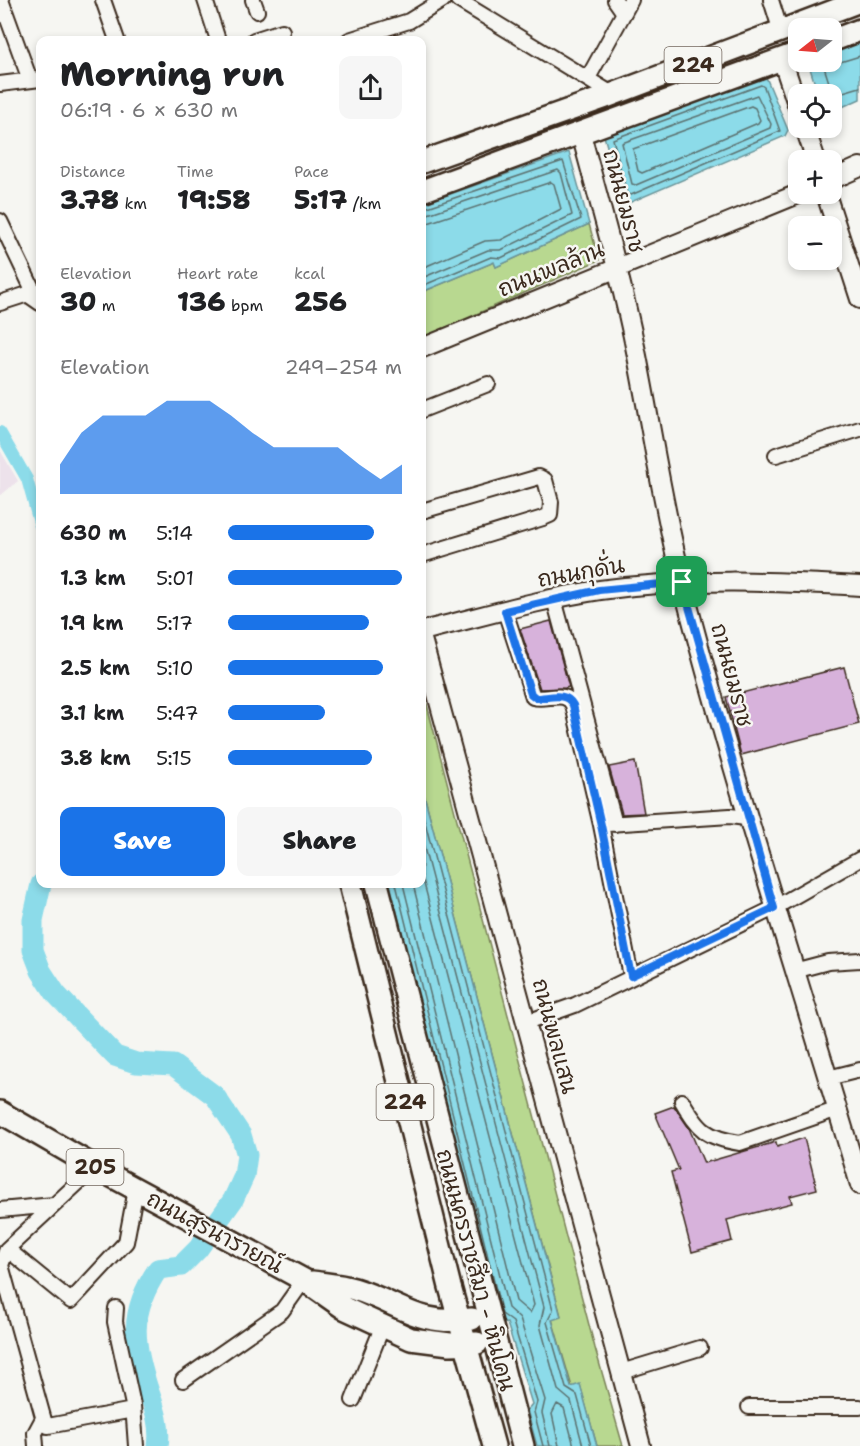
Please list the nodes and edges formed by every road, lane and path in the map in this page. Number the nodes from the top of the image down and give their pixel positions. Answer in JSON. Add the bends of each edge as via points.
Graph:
{"nodes":[{"id":1,"x":1,"y":0,"type":"edge"},
{"id":2,"x":103,"y":0,"type":"edge"},
{"id":3,"x":205,"y":0,"type":"edge"},
{"id":4,"x":443,"y":0,"type":"edge"},
{"id":5,"x":458,"y":0,"type":"edge"},
{"id":6,"x":615,"y":0,"type":"edge"},
{"id":7,"x":631,"y":0,"type":"edge"},
{"id":8,"x":771,"y":0,"type":"edge"},
{"id":9,"x":860,"y":1,"type":"edge"},
{"id":10,"x":624,"y":13,"type":"junction"},
{"id":11,"x":860,"y":30,"type":"edge"},
{"id":12,"x":282,"y":31,"type":"dead end"},
{"id":13,"x":778,"y":33,"type":"junction"},
{"id":14,"x":116,"y":36,"type":"edge"},
{"id":15,"x":217,"y":36,"type":"edge"},
{"id":16,"x":266,"y":36,"type":"edge"},
{"id":17,"x":362,"y":36,"type":"edge"},
{"id":18,"x":842,"y":37,"type":"edge"},
{"id":19,"x":788,"y":52,"type":"edge"},
{"id":20,"x":788,"y":57,"type":"edge"},
{"id":21,"x":588,"y":78,"type":"junction"},
{"id":22,"x":35,"y":79,"type":"edge"},
{"id":23,"x":0,"y":84,"type":"edge"},
{"id":24,"x":612,"y":94,"type":"junction"},
{"id":25,"x":573,"y":109,"type":"junction"},
{"id":26,"x":581,"y":134,"type":"junction"},
{"id":27,"x":426,"y":161,"type":"edge"},
{"id":28,"x":860,"y":167,"type":"edge"},
{"id":29,"x":842,"y":175,"type":"edge"},
{"id":30,"x":426,"y":190,"type":"edge"},
{"id":31,"x":788,"y":198,"type":"edge"},
{"id":32,"x":829,"y":204,"type":"edge"},
{"id":33,"x":0,"y":221,"type":"edge"},
{"id":34,"x":617,"y":268,"type":"junction"},
{"id":35,"x":27,"y":294,"type":"junction"},
{"id":36,"x":860,"y":299,"type":"edge"},
{"id":37,"x":36,"y":300,"type":"edge"},
{"id":38,"x":0,"y":303,"type":"edge"},
{"id":39,"x":426,"y":346,"type":"edge"},
{"id":40,"x":488,"y":384,"type":"dead end"},
{"id":41,"x":426,"y":408,"type":"edge"},
{"id":42,"x":860,"y":429,"type":"edge"},
{"id":43,"x":776,"y":454,"type":"dead end"},
{"id":44,"x":426,"y":510,"type":"edge"},
{"id":45,"x":426,"y":554,"type":"edge"},
{"id":46,"x":682,"y":582,"type":"junction"},
{"id":47,"x":860,"y":586,"type":"edge"},
{"id":48,"x":554,"y":599,"type":"junction"},
{"id":49,"x":505,"y":611,"type":"junction"},
{"id":50,"x":426,"y":630,"type":"edge"},
{"id":51,"x":426,"y":654,"type":"edge"},
{"id":52,"x":746,"y":818,"type":"junction"},
{"id":53,"x":608,"y":824,"type":"junction"},
{"id":54,"x":860,"y":859,"type":"edge"},
{"id":55,"x":351,"y":888,"type":"edge"},
{"id":56,"x":378,"y":888,"type":"edge"},
{"id":57,"x":774,"y":908,"type":"junction"},
{"id":58,"x":860,"y":960,"type":"edge"},
{"id":59,"x":794,"y":971,"type":"junction"},
{"id":60,"x":631,"y":976,"type":"junction"},
{"id":61,"x":527,"y":1022,"type":"junction"},
{"id":62,"x":860,"y":1070,"type":"edge"},
{"id":63,"x":828,"y":1078,"type":"junction"},
{"id":64,"x":682,"y":1101,"type":"dead end"},
{"id":65,"x":838,"y":1109,"type":"junction"},
{"id":66,"x":0,"y":1112,"type":"edge"},
{"id":67,"x":95,"y":1167,"type":"junction"},
{"id":68,"x":860,"y":1185,"type":"edge"},
{"id":69,"x":136,"y":1189,"type":"junction"},
{"id":70,"x":54,"y":1205,"type":"junction"},
{"id":71,"x":0,"y":1210,"type":"edge"},
{"id":72,"x":7,"y":1249,"type":"junction"},
{"id":73,"x":304,"y":1280,"type":"junction"},
{"id":74,"x":450,"y":1287,"type":"junction"},
{"id":75,"x":116,"y":1308,"type":"dead end"},
{"id":76,"x":488,"y":1317,"type":"junction"},
{"id":77,"x":418,"y":1318,"type":"junction"},
{"id":78,"x":460,"y":1321,"type":"junction"},
{"id":79,"x":383,"y":1325,"type":"junction"},
{"id":80,"x":411,"y":1339,"type":"junction"},
{"id":81,"x":494,"y":1342,"type":"junction"},
{"id":82,"x":466,"y":1344,"type":"junction"},
{"id":83,"x":700,"y":1348,"type":"dead end"},
{"id":84,"x":621,"y":1371,"type":"junction"},
{"id":85,"x":183,"y":1380,"type":"dead end"},
{"id":86,"x":480,"y":1396,"type":"junction"},
{"id":87,"x":353,"y":1400,"type":"dead end"},
{"id":88,"x":749,"y":1407,"type":"dead end"},
{"id":89,"x":860,"y":1407,"type":"edge"},
{"id":90,"x":133,"y":1410,"type":"junction"},
{"id":91,"x":42,"y":1420,"type":"junction"},
{"id":92,"x":36,"y":1446,"type":"edge"},
{"id":93,"x":136,"y":1446,"type":"edge"},
{"id":94,"x":494,"y":1446,"type":"edge"},
{"id":95,"x":523,"y":1446,"type":"edge"},
{"id":96,"x":641,"y":1446,"type":"edge"}],
"edges":[{"from":1,"to":22,"type":"street"},
{"from":2,"to":14,"type":"street"},
{"from":3,"to":15,"type":"street"},
{"from":4,"to":17,"type":"street","via":[[410,21]]},
{"from":5,"to":21,"type":"street"},
{"from":6,"to":10,"type":"street"},
{"from":7,"to":10,"type":"street"},
{"from":8,"to":13,"type":"street"},
{"from":9,"to":13,"type":"main road","number":"224"},
{"from":10,"to":21,"type":"street"},
{"from":11,"to":18,"type":"main road"},
{"from":12,"to":16,"type":"street"},
{"from":13,"to":19,"type":"main road"},
{"from":13,"to":24,"type":"main road","number":"224"},
{"from":20,"to":26,"type":"main road"},
{"from":21,"to":24,"type":"street"},
{"from":22,"to":23,"type":"street"},
{"from":24,"to":25,"type":"main road","number":"224"},
{"from":25,"to":26,"type":"main road"},
{"from":25,"to":27,"type":"main road","number":"224"},
{"from":26,"to":30,"type":"main road"},
{"from":26,"to":34,"type":"street","name":"ถนนยมราช"},
{"from":28,"to":29,"type":"street"},
{"from":31,"to":34,"type":"street","name":"ถนนพลล้าน"},
{"from":32,"to":36,"type":"street"},
{"from":33,"to":35,"type":"street","via":[[34,292]]},
{"from":34,"to":39,"type":"street","name":"ถนนพลล้าน"},
{"from":34,"to":46,"type":"street","name":"ถนนยมราช"},
{"from":35,"to":37,"type":"street"},
{"from":35,"to":38,"type":"street"},
{"from":40,"to":41,"type":"street"},
{"from":42,"to":43,"type":"street"},
{"from":44,"to":45,"type":"street","via":[[539,477],[544,479],[552,509],[543,518]]},
{"from":46,"to":47,"type":"street","name":"ถนนกุดั่น"},
{"from":46,"to":48,"type":"street","name":"ถนนกุดั่น"},
{"from":46,"to":52,"type":"street","name":"ถนนยมราช"},
{"from":48,"to":49,"type":"street","name":"ถนนกุดั่น"},
{"from":48,"to":53,"type":"street"},
{"from":49,"to":50,"type":"street","name":"ถนนกุดั่น"},
{"from":49,"to":53,"type":"street","via":[[533,697],[564,696],[572,703]]},
{"from":51,"to":61,"type":"street","name":"ถนนพลแสน"},
{"from":52,"to":53,"type":"street"},
{"from":52,"to":57,"type":"street","name":"ถนนยมราช"},
{"from":53,"to":60,"type":"street"},
{"from":54,"to":57,"type":"street"},
{"from":55,"to":74,"type":"main road","name":"ถนนนครราชสีมา - หินโคน","number":"224"},
{"from":56,"to":76,"type":"main road","name":"ถนนนครราชสีมา - หินโคน","number":"224"},
{"from":57,"to":59,"type":"street","name":"ถนนยมราช"},
{"from":57,"to":60,"type":"street"},
{"from":58,"to":59,"type":"street","via":[[828,962]]},
{"from":59,"to":63,"type":"street","name":"ถนนยมราช"},
{"from":60,"to":61,"type":"street","via":[[575,1005]]},
{"from":61,"to":84,"type":"street","name":"ถนนพลแสน"},
{"from":62,"to":63,"type":"street"},
{"from":63,"to":65,"type":"street","name":"ถนนยมราช"},
{"from":64,"to":65,"type":"street","via":[[704,1133],[740,1143]]},
{"from":65,"to":68,"type":"street","name":"ถนนยมราช"},
{"from":66,"to":67,"type":"main road","name":"ถนนสุรนารายณ์","number":"205"},
{"from":67,"to":69,"type":"main road","name":"ถนนสุรนารายณ์","number":"205"},
{"from":67,"to":70,"type":"street"},
{"from":69,"to":72,"type":"street","via":[[126,1242],[71,1301]]},
{"from":69,"to":73,"type":"main road","name":"ถนนสุรนารายณ์","number":"205"},
{"from":70,"to":71,"type":"street"},
{"from":70,"to":72,"type":"street"},
{"from":72,"to":91,"type":"street","via":[[1,1265]]},
{"from":73,"to":77,"type":"main road","name":"ถนนสุรนารายณ์","number":"205","via":[[354,1289]]},
{"from":73,"to":79,"type":"main road","name":"ถนนสุรนารายณ์","number":"205","via":[[344,1308]]},
{"from":73,"to":85,"type":"street","via":[[282,1311]]},
{"from":74,"to":77,"type":"main road","via":[[442,1311]]},
{"from":74,"to":78,"type":"main road","name":"ถนนนครราชสีมา - หินโคน","number":"224"},
{"from":75,"to":90,"type":"street","via":[[117,1333]]},
{"from":76,"to":78,"type":"main road","name":"ถนนสุรนารายณ์","number":"205"},
{"from":76,"to":81,"type":"main road","name":"ถนนนครราชสีมา - หินโคน","number":"224"},
{"from":77,"to":78,"type":"main road","name":"ถนนสุรนารายณ์","number":"205"},
{"from":78,"to":82,"type":"main road","name":"ถนนนครราชสีมา - หินโคน","number":"224"},
{"from":79,"to":80,"type":"main road","name":"ถนนสุรนารายณ์","number":"205"},
{"from":79,"to":87,"type":"street"},
{"from":80,"to":82,"type":"main road","name":"ถนนสุรนารายณ์","number":"205"},
{"from":80,"to":86,"type":"main road","via":[[461,1367]]},
{"from":81,"to":82,"type":"main road","name":"ถนนสุรนารายณ์","number":"205"},
{"from":81,"to":95,"type":"main road","name":"ถนนนครราชสีมา - หินโคน","number":"224"},
{"from":82,"to":86,"type":"main road","name":"ถนนนครราชสีมา - หินโคน","number":"224"},
{"from":83,"to":84,"type":"street"},
{"from":84,"to":96,"type":"street","name":"ถนนพลแสน"},
{"from":86,"to":94,"type":"main road","name":"ถนนนครราชสีมา - หินโคน","number":"224"},
{"from":88,"to":89,"type":"street"},
{"from":90,"to":91,"type":"street","via":[[48,1426]]},
{"from":90,"to":93,"type":"street"},
{"from":91,"to":92,"type":"street","via":[[35,1433]]}]}
